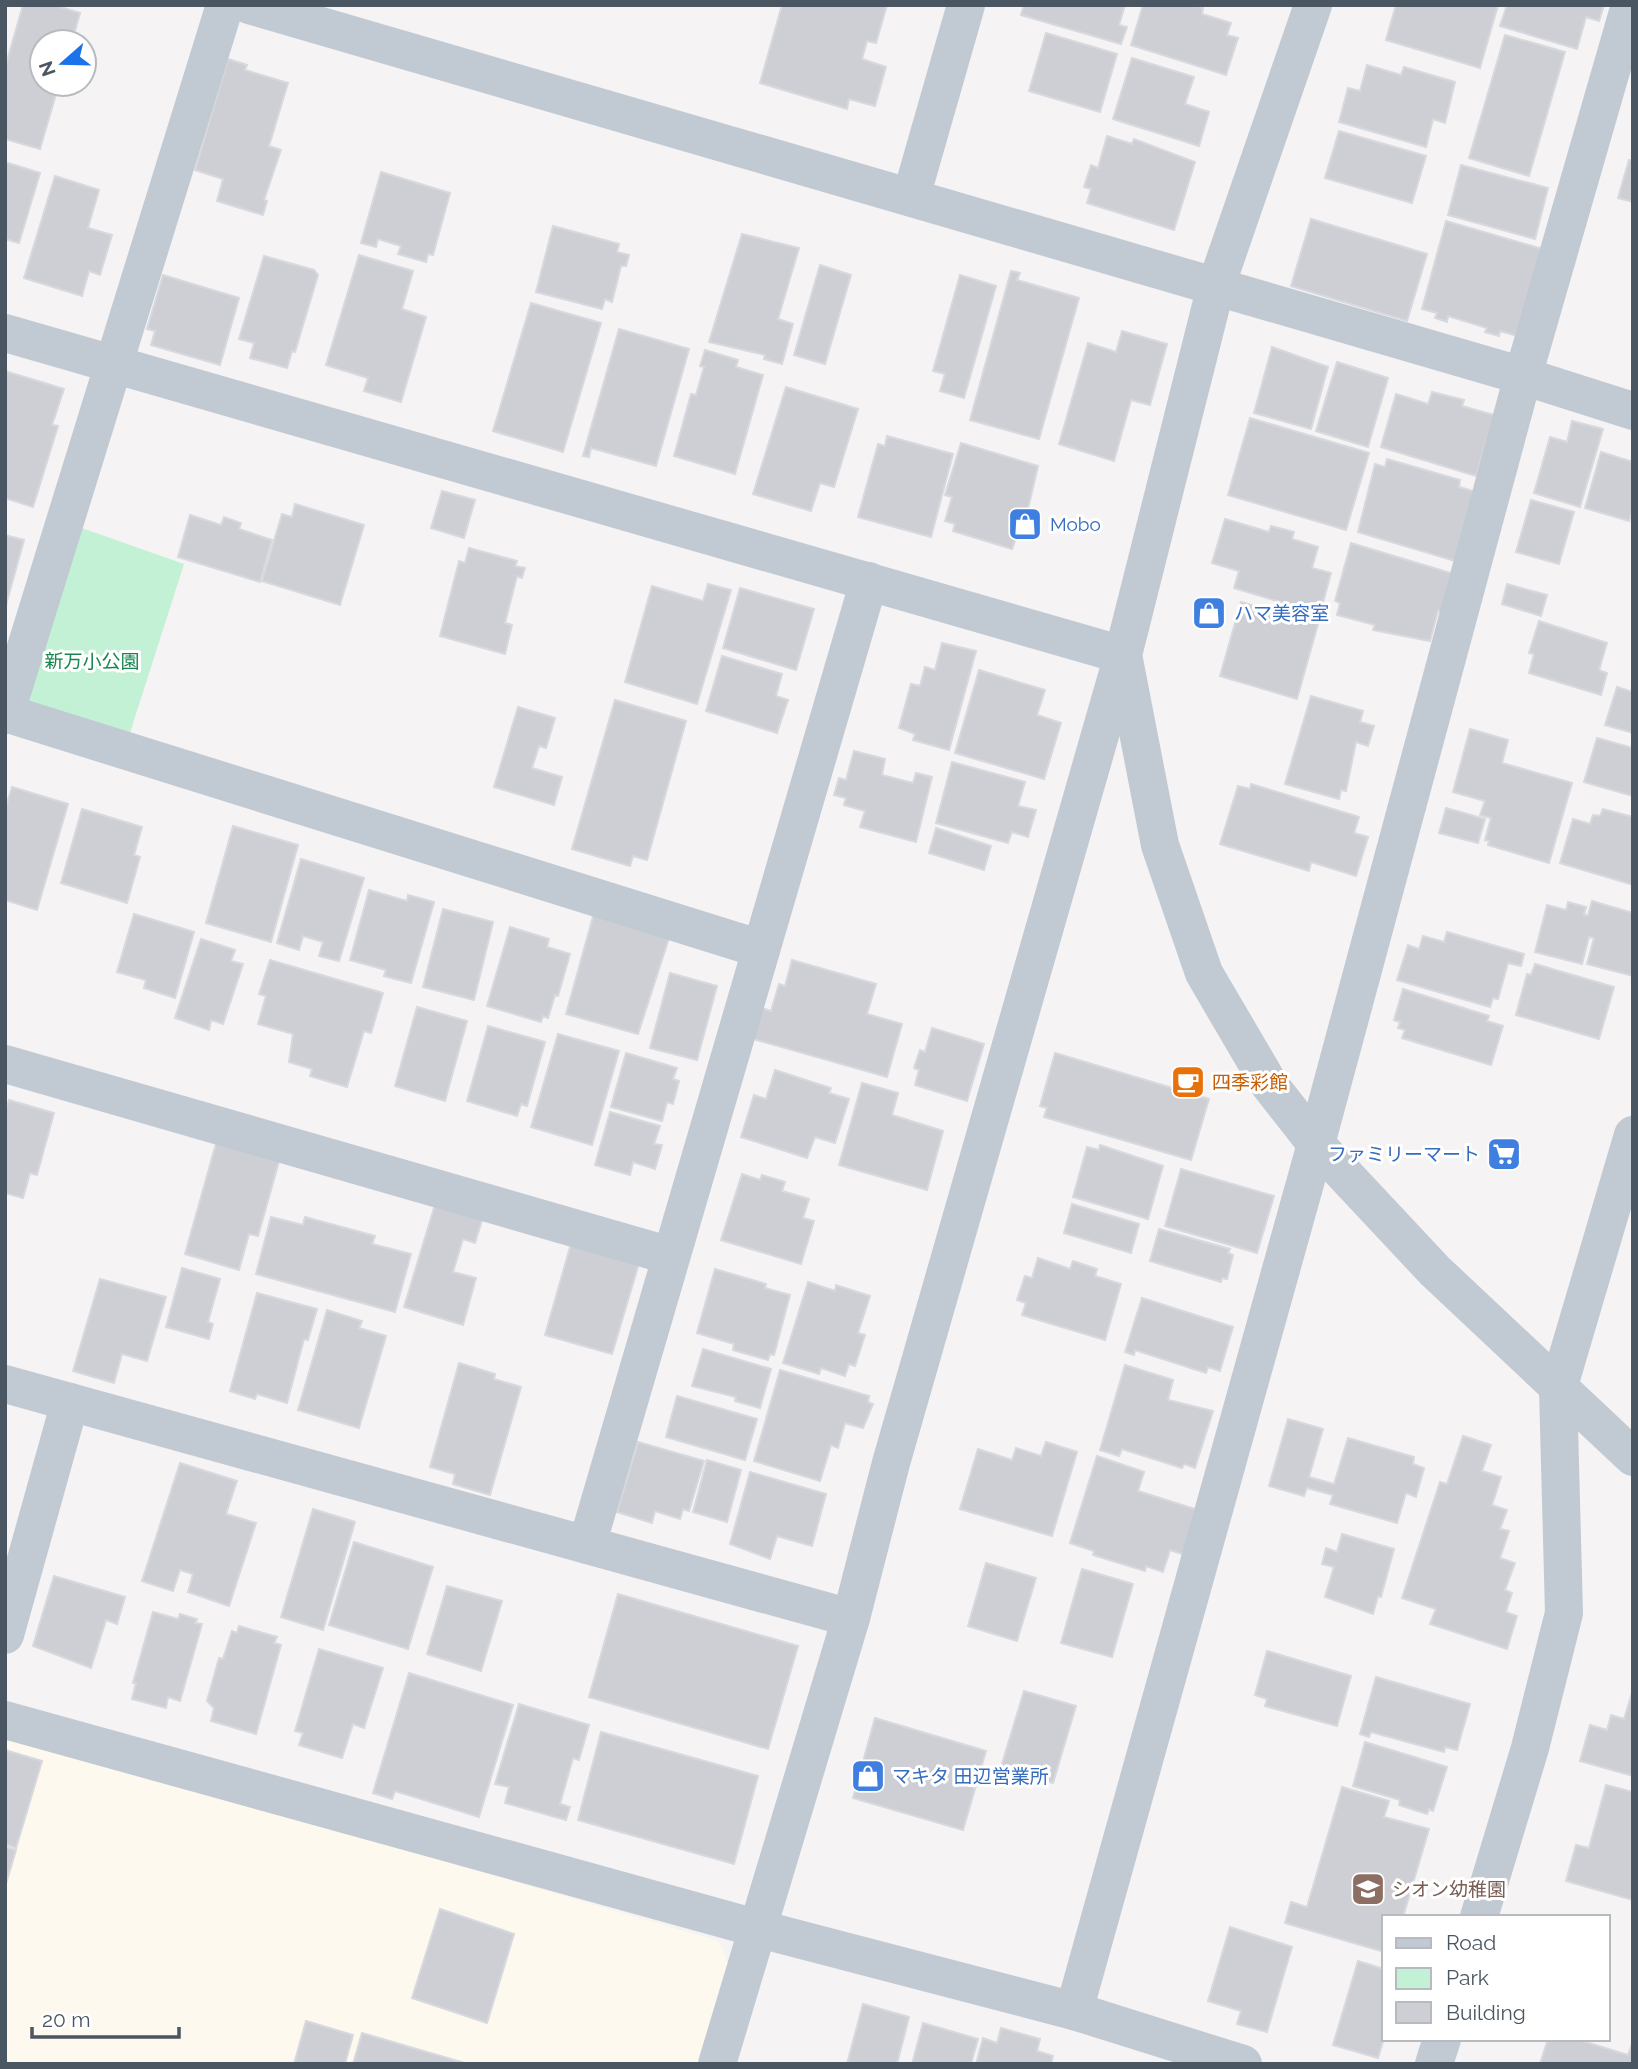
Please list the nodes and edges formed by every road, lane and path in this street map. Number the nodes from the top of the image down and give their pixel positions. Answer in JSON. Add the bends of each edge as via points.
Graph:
{"nodes":[{"id":1,"x":225,"y":5,"type":"edge"},
{"id":2,"x":249,"y":5,"type":"edge"},
{"id":3,"x":966,"y":5,"type":"edge"},
{"id":4,"x":1313,"y":5,"type":"edge"},
{"id":5,"x":1630,"y":5,"type":"edge"},
{"id":6,"x":911,"y":197,"type":"junction"},
{"id":7,"x":1216,"y":286,"type":"junction"},
{"id":8,"x":5,"y":333,"type":"edge"},
{"id":9,"x":113,"y":365,"type":"junction"},
{"id":10,"x":1523,"y":376,"type":"junction"},
{"id":11,"x":1633,"y":411,"type":"edge"},
{"id":12,"x":869,"y":581,"type":"junction"},
{"id":13,"x":1123,"y":655,"type":"junction"},
{"id":14,"x":5,"y":714,"type":"edge"},
{"id":15,"x":761,"y":949,"type":"junction"},
{"id":16,"x":5,"y":1064,"type":"edge"},
{"id":17,"x":1633,"y":1135,"type":"edge"},
{"id":18,"x":1316,"y":1144,"type":"junction"},
{"id":19,"x":671,"y":1256,"type":"junction"},
{"id":20,"x":5,"y":1384,"type":"edge"},
{"id":21,"x":1558,"y":1389,"type":"junction"},
{"id":22,"x":70,"y":1402,"type":"junction"},
{"id":23,"x":1633,"y":1457,"type":"edge"},
{"id":24,"x":587,"y":1545,"type":"junction"},
{"id":25,"x":851,"y":1618,"type":"junction"},
{"id":26,"x":5,"y":1635,"type":"edge"},
{"id":27,"x":5,"y":1720,"type":"edge"},
{"id":28,"x":1480,"y":1915,"type":"edge"},
{"id":29,"x":756,"y":1928,"type":"junction"},
{"id":30,"x":1073,"y":2011,"type":"junction"},
{"id":31,"x":1440,"y":2041,"type":"edge"},
{"id":32,"x":717,"y":2064,"type":"edge"},
{"id":33,"x":1243,"y":2064,"type":"edge"},
{"id":34,"x":1434,"y":2064,"type":"edge"}],
"edges":[{"from":1,"to":9,"type":"street"},
{"from":2,"to":6,"type":"street"},
{"from":3,"to":6,"type":"street"},
{"from":4,"to":7,"type":"street"},
{"from":5,"to":10,"type":"street"},
{"from":6,"to":7,"type":"street"},
{"from":7,"to":10,"type":"street"},
{"from":7,"to":13,"type":"street"},
{"from":8,"to":9,"type":"street"},
{"from":9,"to":12,"type":"street"},
{"from":9,"to":14,"type":"street"},
{"from":10,"to":11,"type":"street"},
{"from":10,"to":18,"type":"street"},
{"from":12,"to":13,"type":"street"},
{"from":12,"to":15,"type":"street"},
{"from":13,"to":18,"type":"street","via":[[1160,845],[1204,974],[1269,1084]]},
{"from":13,"to":25,"type":"street","via":[[891,1462]]},
{"from":14,"to":15,"type":"street"},
{"from":15,"to":19,"type":"street"},
{"from":16,"to":19,"type":"street"},
{"from":17,"to":21,"type":"street"},
{"from":18,"to":21,"type":"street","via":[[1435,1271]]},
{"from":18,"to":30,"type":"street"},
{"from":19,"to":24,"type":"street"},
{"from":20,"to":22,"type":"street"},
{"from":21,"to":23,"type":"street"},
{"from":21,"to":28,"type":"street","via":[[1564,1613],[1530,1748]]},
{"from":22,"to":24,"type":"street"},
{"from":22,"to":26,"type":"street"},
{"from":24,"to":25,"type":"street"},
{"from":25,"to":29,"type":"street"},
{"from":27,"to":29,"type":"street"},
{"from":29,"to":30,"type":"street"},
{"from":29,"to":32,"type":"street"},
{"from":30,"to":33,"type":"street"},
{"from":31,"to":34,"type":"street"}]}
